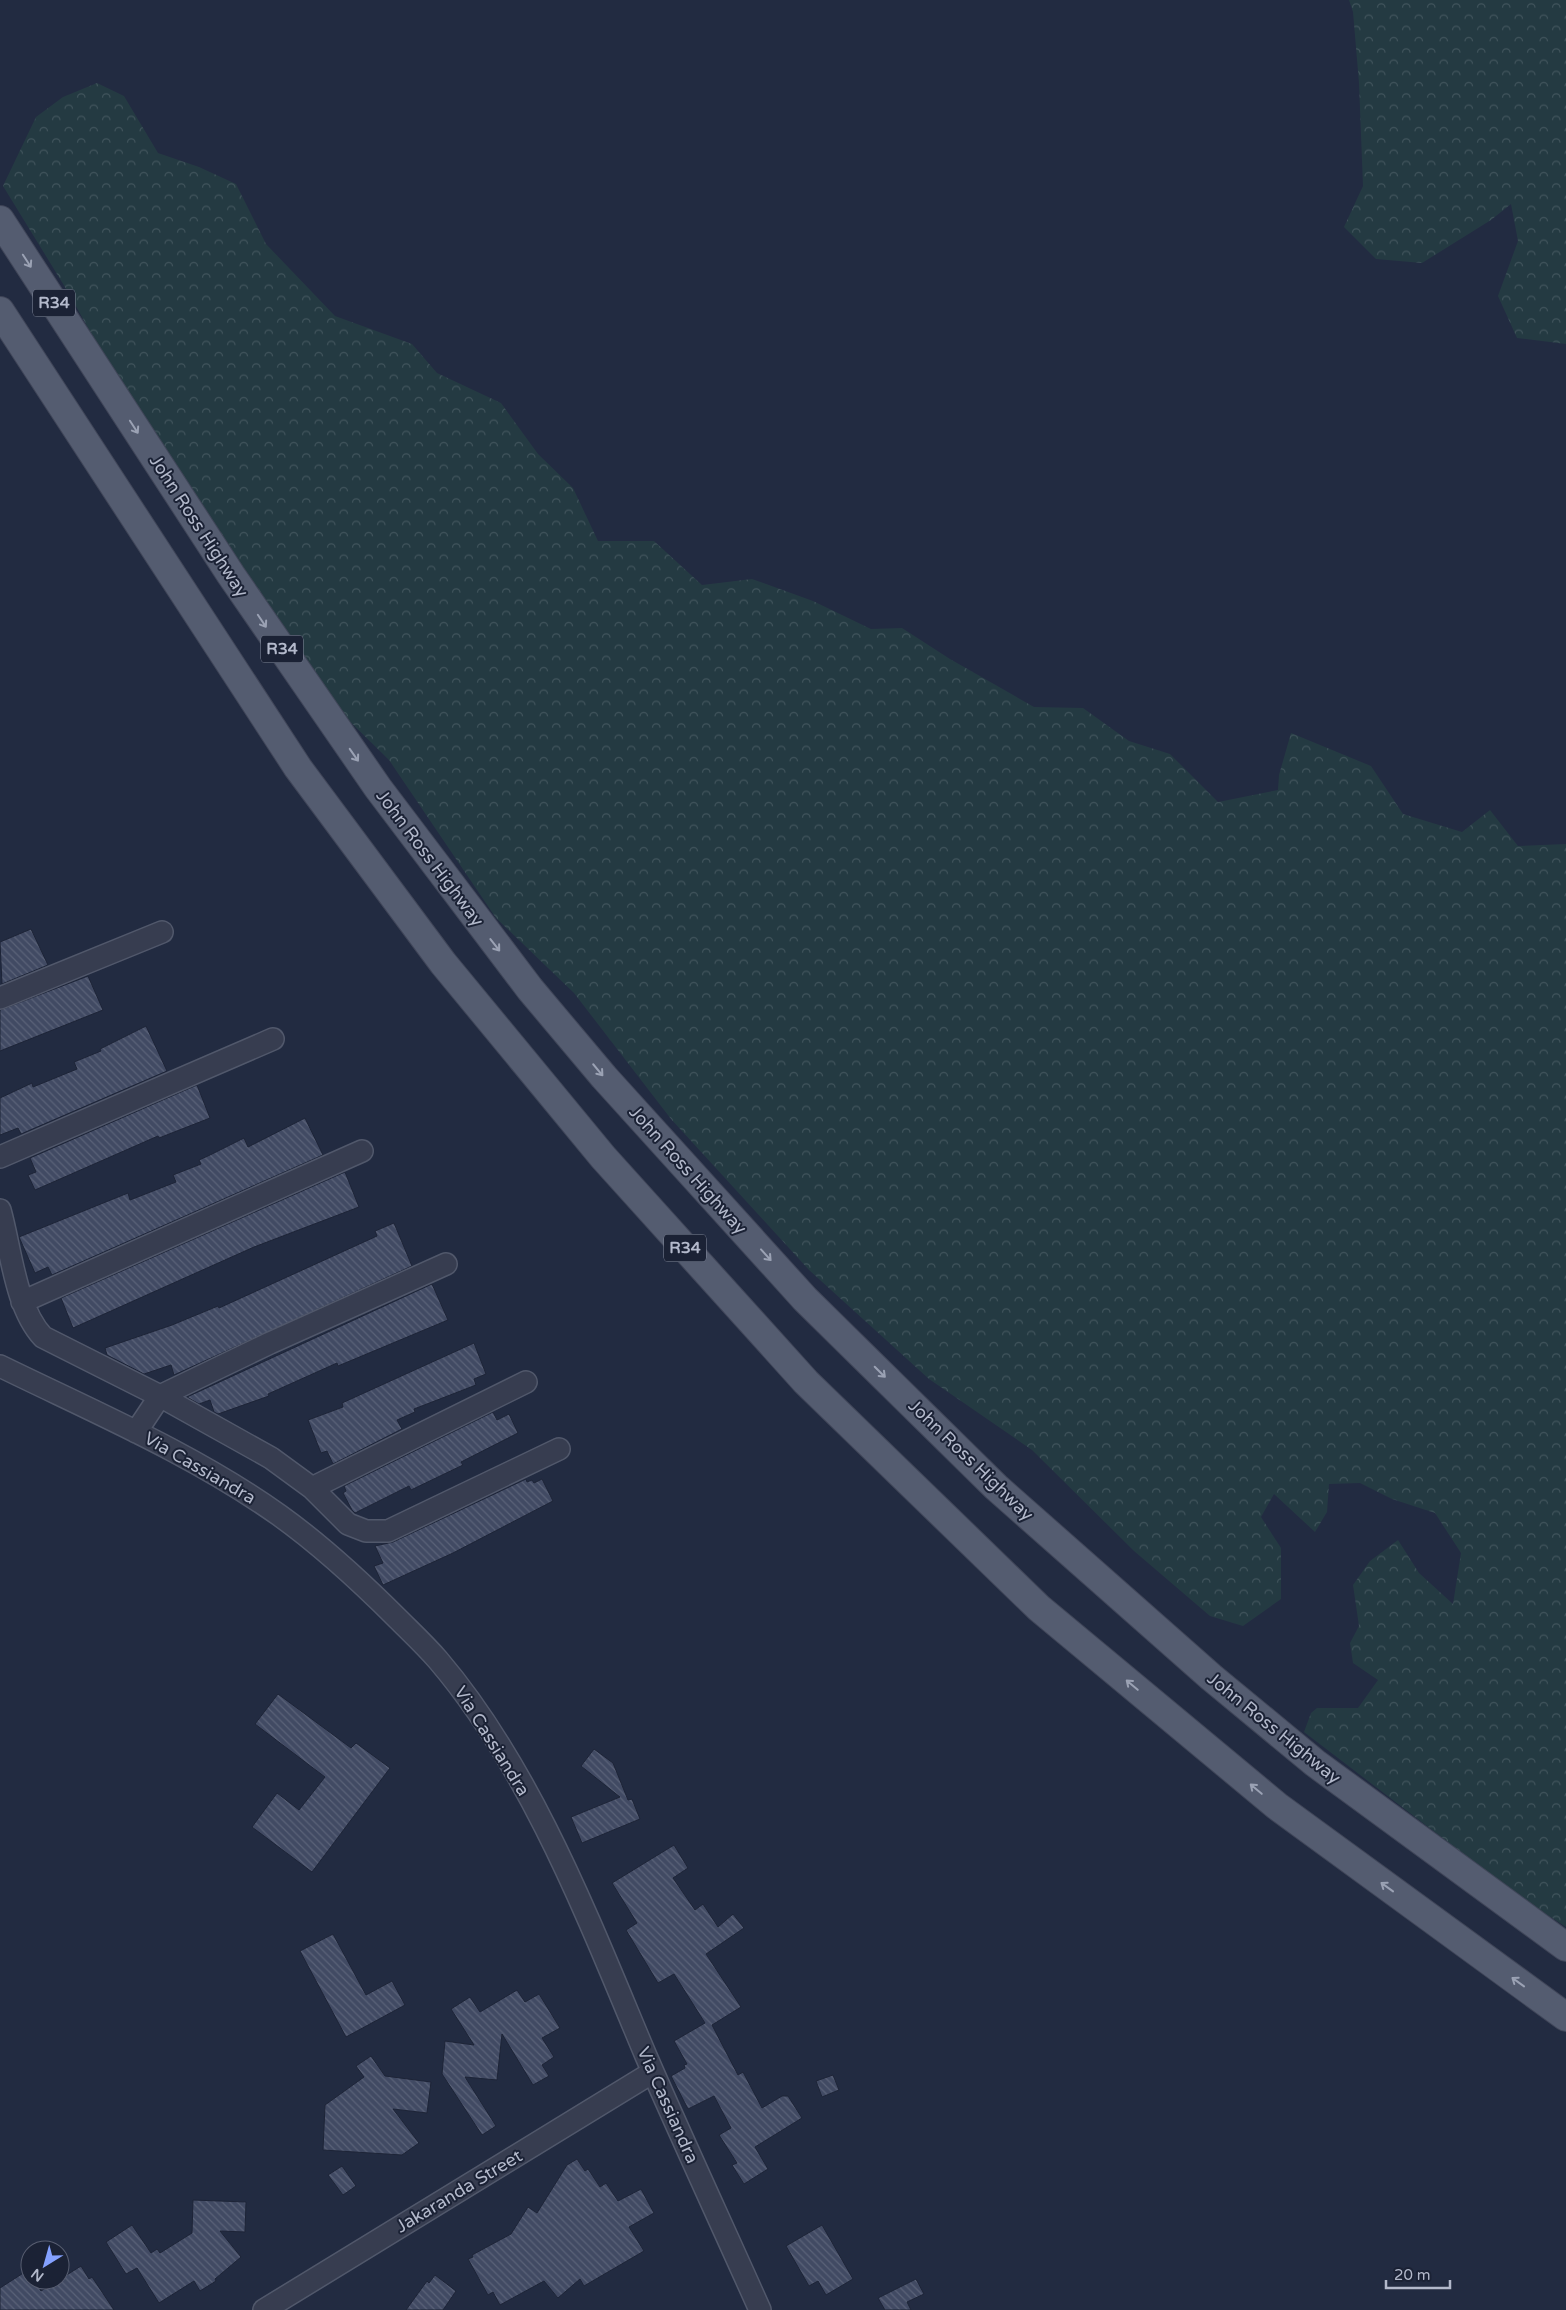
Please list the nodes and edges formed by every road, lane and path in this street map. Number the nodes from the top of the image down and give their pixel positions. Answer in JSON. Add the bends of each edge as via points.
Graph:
{"nodes":[{"id":1,"x":0,"y":220,"type":"edge"},
{"id":2,"x":0,"y":311,"type":"edge"},
{"id":3,"x":162,"y":932,"type":"dead end"},
{"id":4,"x":0,"y":998,"type":"edge"},
{"id":5,"x":273,"y":1039,"type":"dead end"},
{"id":6,"x":362,"y":1151,"type":"dead end"},
{"id":7,"x":0,"y":1157,"type":"edge"},
{"id":8,"x":0,"y":1210,"type":"edge"},
{"id":9,"x":446,"y":1264,"type":"dead end"},
{"id":10,"x":22,"y":1302,"type":"junction"},
{"id":11,"x":0,"y":1366,"type":"edge"},
{"id":12,"x":526,"y":1382,"type":"dead end"},
{"id":13,"x":160,"y":1396,"type":"junction"},
{"id":14,"x":136,"y":1432,"type":"junction"},
{"id":15,"x":559,"y":1449,"type":"dead end"},
{"id":16,"x":312,"y":1488,"type":"junction"},
{"id":17,"x":1566,"y":1947,"type":"edge"},
{"id":18,"x":1566,"y":2017,"type":"edge"},
{"id":19,"x":653,"y":2072,"type":"junction"},
{"id":20,"x":264,"y":2310,"type":"edge"},
{"id":21,"x":760,"y":2310,"type":"edge"}],
"edges":[{"from":1,"to":17,"type":"main road","name":"John Ross Highway","number":"R34","one_way":true,"via":[[231,575],[378,788],[465,906],[604,1077],[805,1299],[996,1487],[1211,1677],[1315,1763]]},
{"from":18,"to":2,"type":"main road","number":"R34","one_way":true,"via":[[1277,1806],[1070,1634],[1039,1608],[806,1382],[603,1157],[442,963],[298,768]]},
{"from":3,"to":4,"type":"street"},
{"from":5,"to":7,"type":"street"},
{"from":6,"to":10,"type":"street"},
{"from":8,"to":10,"type":"street"},
{"from":9,"to":13,"type":"street"},
{"from":10,"to":13,"type":"street","via":[[33,1325],[51,1343]]},
{"from":11,"to":14,"type":"street","name":"Via Cassiandra"},
{"from":12,"to":16,"type":"street"},
{"from":13,"to":14,"type":"street"},
{"from":13,"to":16,"type":"street","via":[[271,1458]]},
{"from":14,"to":19,"type":"street","name":"Via Cassiandra","via":[[232,1483],[281,1516],[356,1579],[437,1659],[471,1703],[516,1773],[579,1898]]},
{"from":15,"to":16,"type":"street","via":[[388,1531],[356,1528]]},
{"from":19,"to":20,"type":"street","name":"Jakaranda Street"},
{"from":19,"to":21,"type":"street","name":"Via Cassiandra"}]}
